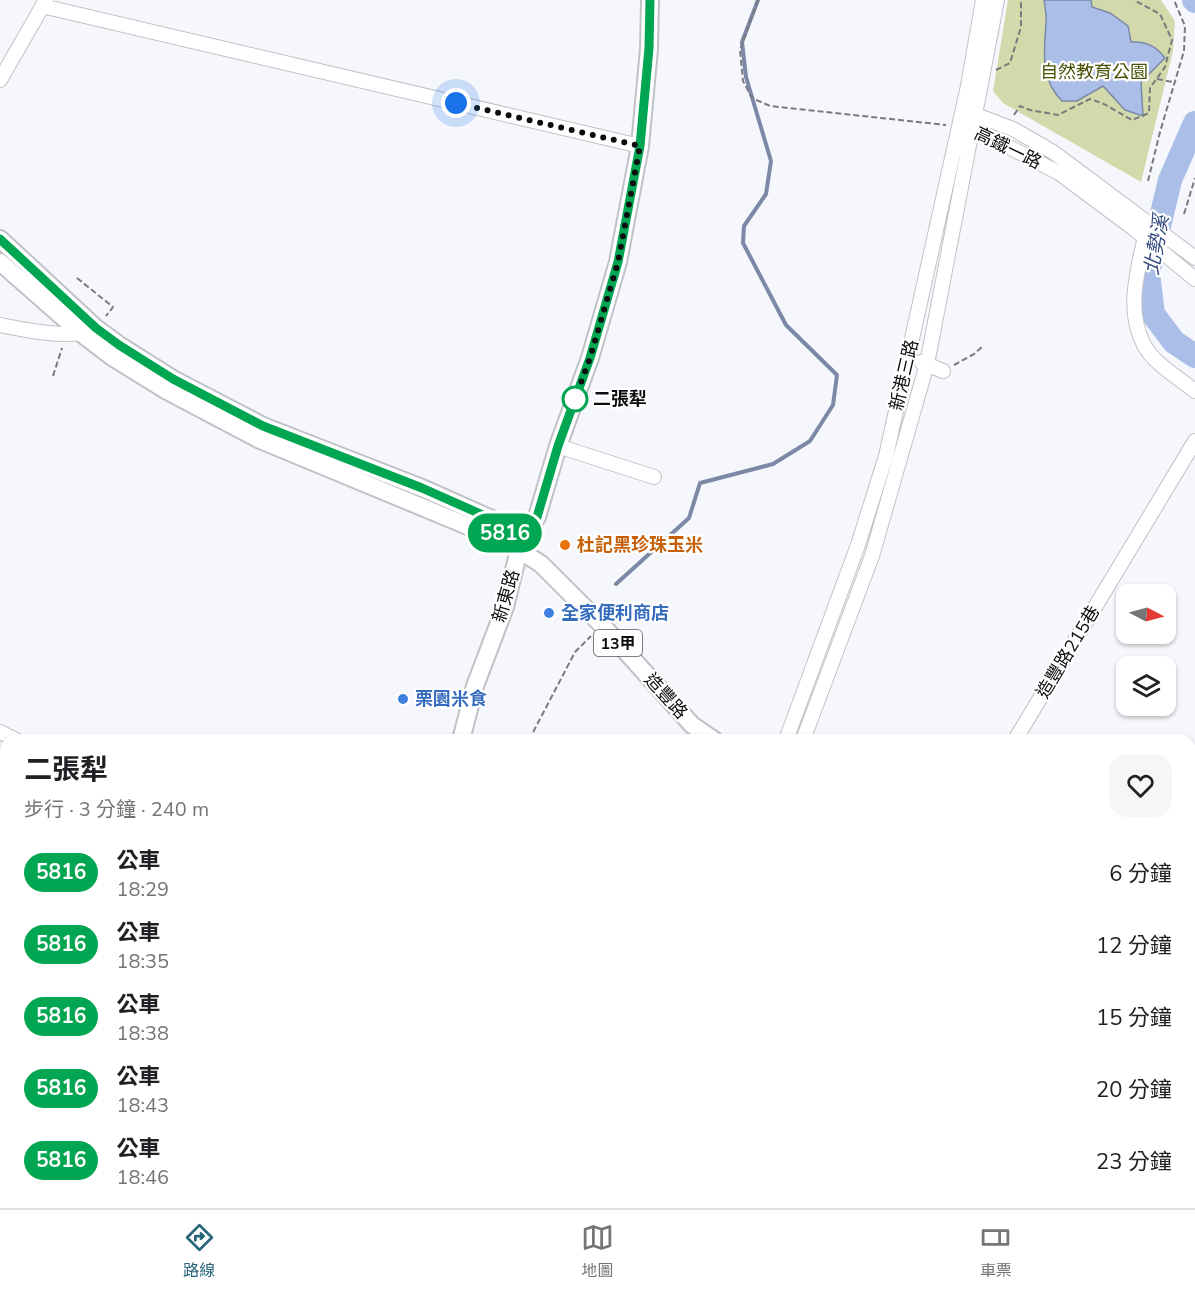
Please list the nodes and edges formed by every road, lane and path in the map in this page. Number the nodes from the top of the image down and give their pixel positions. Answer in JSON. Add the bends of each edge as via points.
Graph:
{"nodes":[{"id":1,"x":650,"y":0,"type":"edge"},
{"id":2,"x":758,"y":0,"type":"edge"},
{"id":3,"x":983,"y":0,"type":"edge"},
{"id":4,"x":997,"y":0,"type":"edge"},
{"id":5,"x":1021,"y":0,"type":"edge"},
{"id":6,"x":1134,"y":0,"type":"edge"},
{"id":7,"x":1174,"y":0,"type":"edge"},
{"id":8,"x":44,"y":3,"type":"edge"},
{"id":9,"x":991,"y":73,"type":"dead end"},
{"id":10,"x":1157,"y":79,"type":"junction"},
{"id":11,"x":0,"y":80,"type":"edge"},
{"id":12,"x":1173,"y":82,"type":"junction"},
{"id":13,"x":976,"y":115,"type":"junction"},
{"id":14,"x":1014,"y":115,"type":"dead end"},
{"id":15,"x":959,"y":125,"type":"junction"},
{"id":16,"x":973,"y":131,"type":"junction"},
{"id":17,"x":640,"y":146,"type":"junction"},
{"id":18,"x":1195,"y":178,"type":"edge"},
{"id":19,"x":1148,"y":181,"type":"dead end"},
{"id":20,"x":1184,"y":214,"type":"dead end"},
{"id":21,"x":1136,"y":221,"type":"junction"},
{"id":22,"x":1145,"y":237,"type":"junction"},
{"id":23,"x":0,"y":239,"type":"edge"},
{"id":24,"x":1193,"y":256,"type":"edge"},
{"id":25,"x":0,"y":262,"type":"edge"},
{"id":26,"x":1192,"y":275,"type":"edge"},
{"id":27,"x":77,"y":278,"type":"dead end"},
{"id":28,"x":0,"y":325,"type":"edge"},
{"id":29,"x":77,"y":325,"type":"junction"},
{"id":30,"x":983,"y":346,"type":"dead end"},
{"id":31,"x":908,"y":357,"type":"junction"},
{"id":32,"x":927,"y":364,"type":"junction"},
{"id":33,"x":943,"y":371,"type":"joint"},
{"id":34,"x":53,"y":376,"type":"dead end"},
{"id":35,"x":1195,"y":391,"type":"edge"},
{"id":36,"x":1195,"y":441,"type":"edge"},
{"id":37,"x":558,"y":446,"type":"junction"},
{"id":38,"x":654,"y":477,"type":"dead end"},
{"id":39,"x":519,"y":550,"type":"junction"},
{"id":40,"x":602,"y":625,"type":"junction"},
{"id":41,"x":463,"y":734,"type":"edge"},
{"id":42,"x":532,"y":734,"type":"edge"},
{"id":43,"x":705,"y":734,"type":"edge"},
{"id":44,"x":788,"y":734,"type":"edge"},
{"id":45,"x":805,"y":734,"type":"edge"},
{"id":46,"x":1019,"y":734,"type":"edge"}],
"edges":[{"from":1,"to":17,"type":"main road","name":"新東路"},
{"from":2,"to":15,"type":"path","via":[[740,50],[743,81],[752,98],[770,106]]},
{"from":3,"to":15,"type":"street","name":"新港三路"},
{"from":4,"to":13,"type":"street","name":"新港三路"},
{"from":5,"to":9,"type":"path","via":[[1021,27],[1010,63]]},
{"from":6,"to":10,"type":"path","via":[[1160,14],[1172,40],[1165,67]]},
{"from":7,"to":12,"type":"path","via":[[1185,26],[1184,51]]},
{"from":8,"to":11,"type":"street"},
{"from":8,"to":17,"type":"street"},
{"from":10,"to":12,"type":"path"},
{"from":10,"to":14,"type":"path","via":[[1150,88],[1149,113],[1132,120],[1090,99],[1058,115],[1020,106]]},
{"from":12,"to":19,"type":"path"},
{"from":13,"to":15,"type":"street","name":"高鐵一路"},
{"from":13,"to":16,"type":"street","name":"新港三路"},
{"from":13,"to":21,"type":"street","name":"高鐵一路","via":[[1013,129],[1053,152]]},
{"from":15,"to":16,"type":"street","name":"高鐵一路"},
{"from":15,"to":31,"type":"street","name":"新港三路"},
{"from":16,"to":21,"type":"street","name":"高鐵一路","via":[[1059,173]]},
{"from":16,"to":32,"type":"street","name":"新港三路"},
{"from":17,"to":37,"type":"main road","name":"新東路","via":[[618,262],[590,358]]},
{"from":18,"to":20,"type":"path"},
{"from":21,"to":22,"type":"street","name":"高鐵一路"},
{"from":21,"to":24,"type":"street","name":"高鐵一路"},
{"from":22,"to":26,"type":"street","name":"高鐵一路"},
{"from":22,"to":35,"type":"street","via":[[1136,279],[1134,315],[1144,346],[1162,366]]},
{"from":23,"to":29,"type":"main road","number":"13甲"},
{"from":25,"to":29,"type":"main road","number":"13甲"},
{"from":27,"to":29,"type":"path","via":[[113,307]]},
{"from":28,"to":29,"type":"street","via":[[29,331]]},
{"from":29,"to":34,"type":"path"},
{"from":29,"to":39,"type":"main road","name":"造豐路","number":"13甲","via":[[263,426],[494,520]]},
{"from":30,"to":33,"type":"path"},
{"from":31,"to":32,"type":"street"},
{"from":31,"to":44,"type":"street","name":"新港三路","via":[[886,456],[858,545]]},
{"from":32,"to":33,"type":"street"},
{"from":32,"to":45,"type":"street","name":"新港三路","via":[[872,556]]},
{"from":36,"to":46,"type":"street","name":"造豐路215巷"},
{"from":37,"to":38,"type":"street"},
{"from":37,"to":39,"type":"main road","name":"新東路","via":[[537,517]]},
{"from":39,"to":40,"type":"main road","name":"造豐路","number":"13甲","via":[[541,564]]},
{"from":39,"to":41,"type":"main road","name":"新東路","via":[[505,607]]},
{"from":40,"to":42,"type":"path","via":[[574,652]]},
{"from":40,"to":43,"type":"main road","name":"造豐路","number":"13甲","via":[[692,725]]}]}
